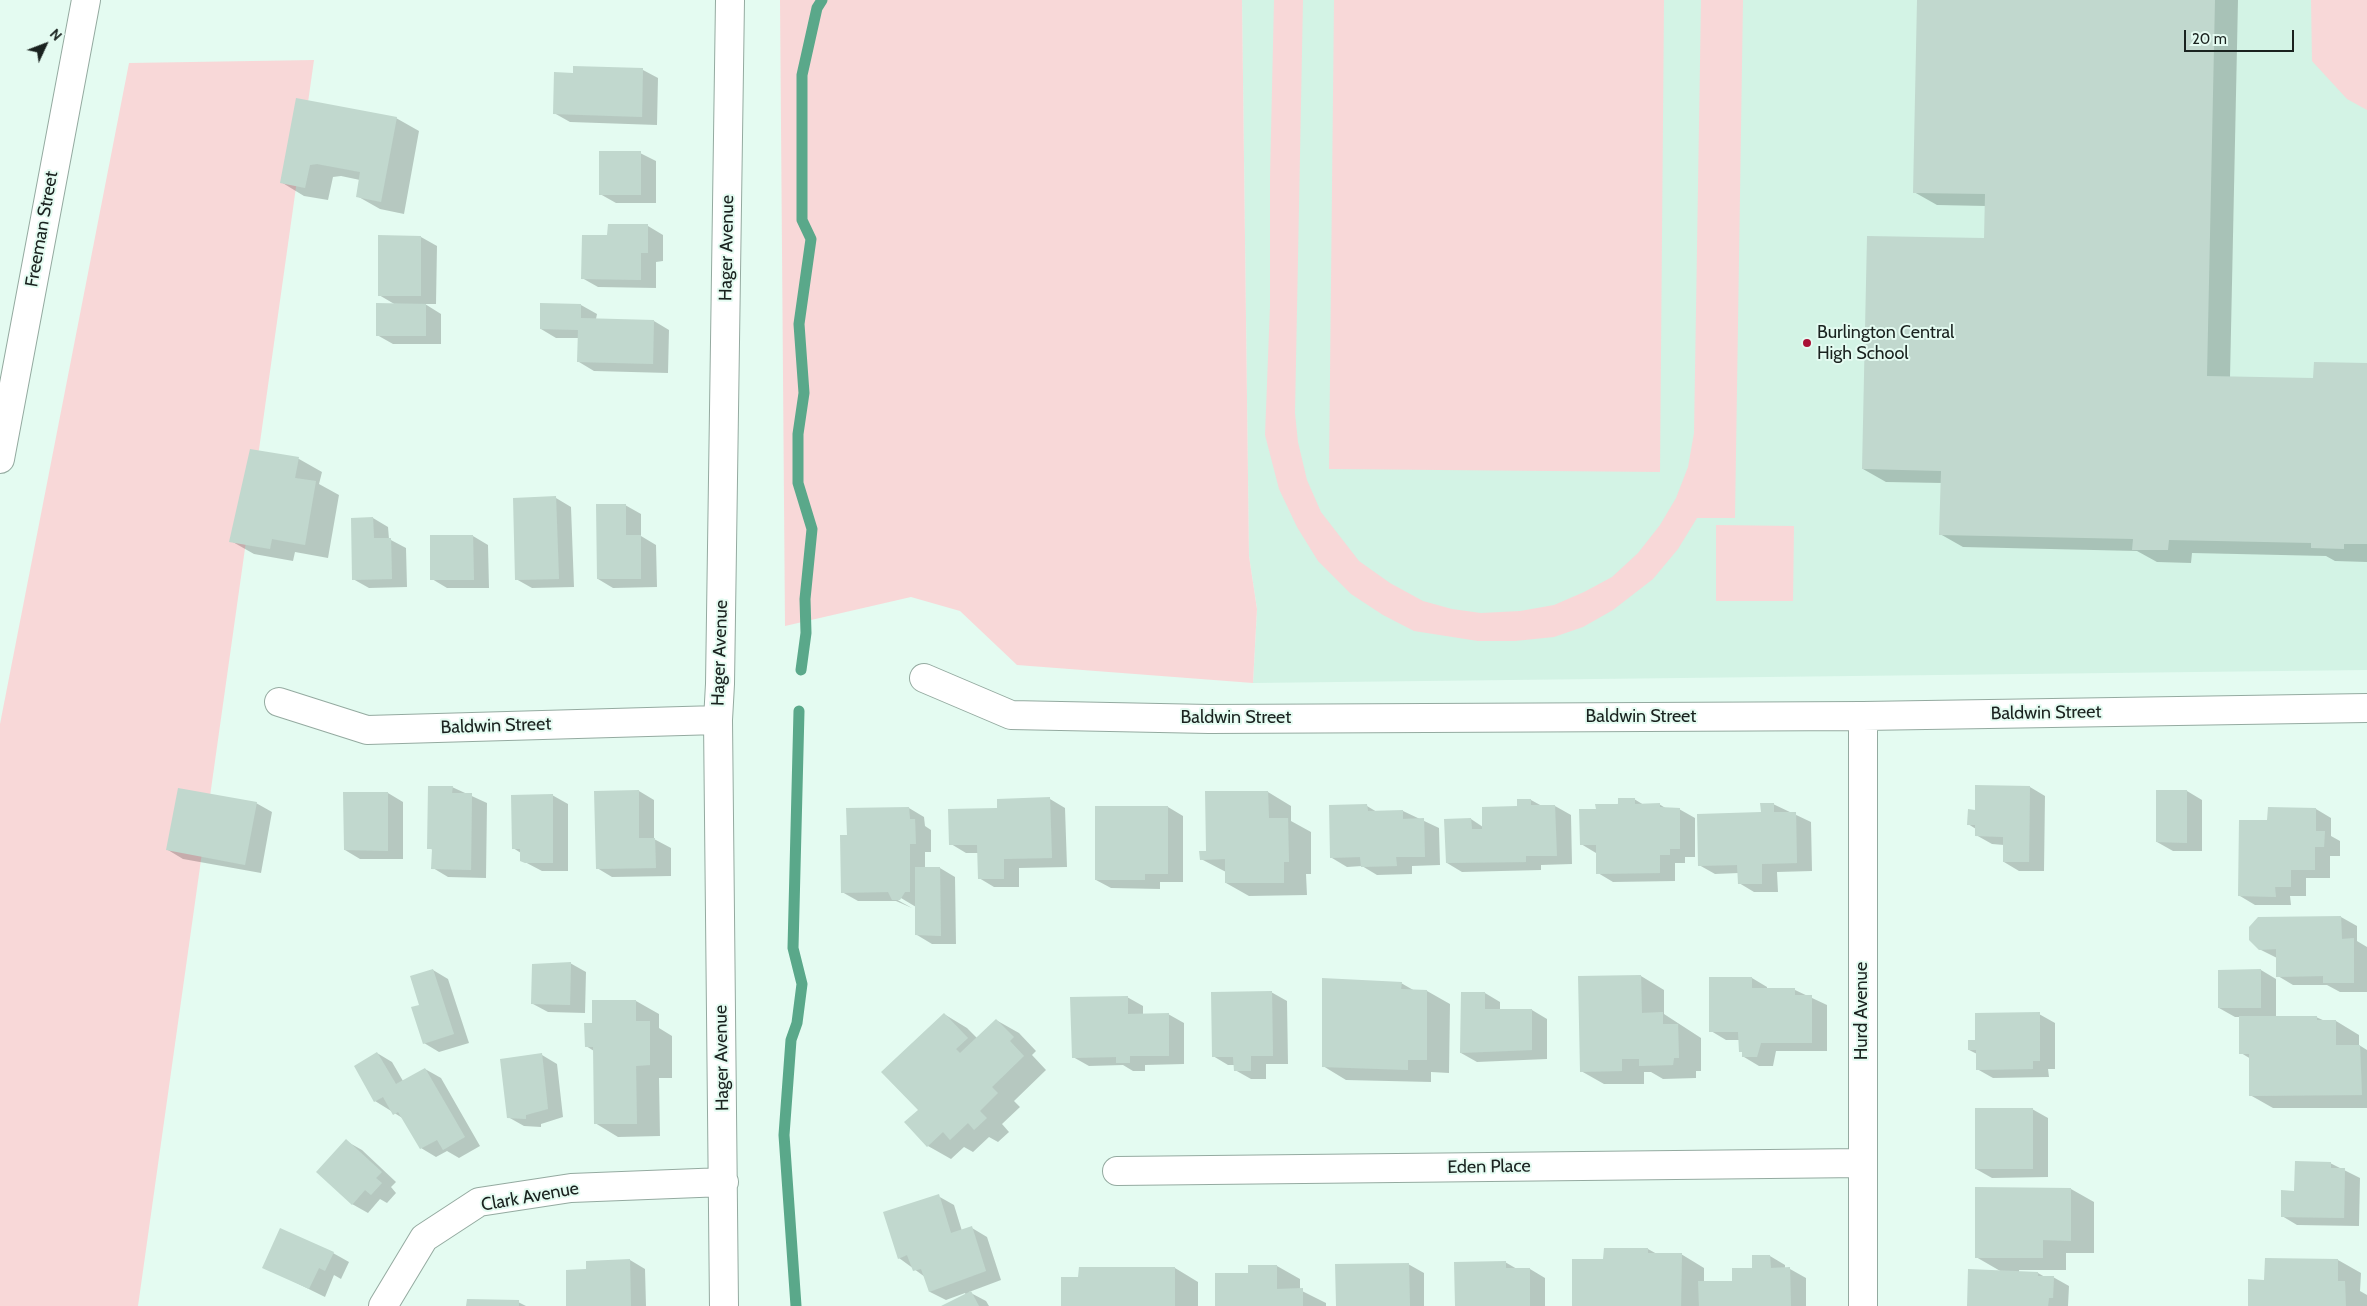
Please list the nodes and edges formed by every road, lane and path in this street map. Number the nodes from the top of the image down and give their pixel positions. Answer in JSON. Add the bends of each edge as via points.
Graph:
{"nodes":[{"id":1,"x":86,"y":0,"type":"edge"},
{"id":2,"x":730,"y":0,"type":"edge"},
{"id":3,"x":0,"y":459,"type":"edge"},
{"id":4,"x":924,"y":678,"type":"dead end"},
{"id":5,"x":279,"y":702,"type":"dead end"},
{"id":6,"x":2367,"y":708,"type":"edge"},
{"id":7,"x":1863,"y":716,"type":"junction"},
{"id":8,"x":718,"y":720,"type":"junction"},
{"id":9,"x":1862,"y":1163,"type":"junction"},
{"id":10,"x":1117,"y":1171,"type":"dead end"},
{"id":11,"x":724,"y":1182,"type":"junction"},
{"id":12,"x":383,"y":1306,"type":"edge"},
{"id":13,"x":724,"y":1306,"type":"edge"},
{"id":14,"x":1863,"y":1306,"type":"edge"}],
"edges":[{"from":1,"to":3,"type":"street","name":"Freeman Street"},
{"from":2,"to":8,"type":"street","name":"Hager Avenue"},
{"from":4,"to":7,"type":"street","name":"Baldwin Street","via":[[1011,715],[1209,719]]},
{"from":5,"to":8,"type":"street","name":"Baldwin Street","via":[[367,730]]},
{"from":6,"to":7,"type":"street","name":"Baldwin Street"},
{"from":7,"to":9,"type":"street","name":"Hurd Avenue"},
{"from":8,"to":11,"type":"street","name":"Hager Avenue"},
{"from":9,"to":10,"type":"street","name":"Eden Place"},
{"from":9,"to":14,"type":"street","name":"Hurd Avenue"},
{"from":11,"to":12,"type":"street","name":"Clark Avenue","via":[[571,1188],[479,1202],[424,1238]]},
{"from":11,"to":13,"type":"street","name":"Hager Avenue"}]}
